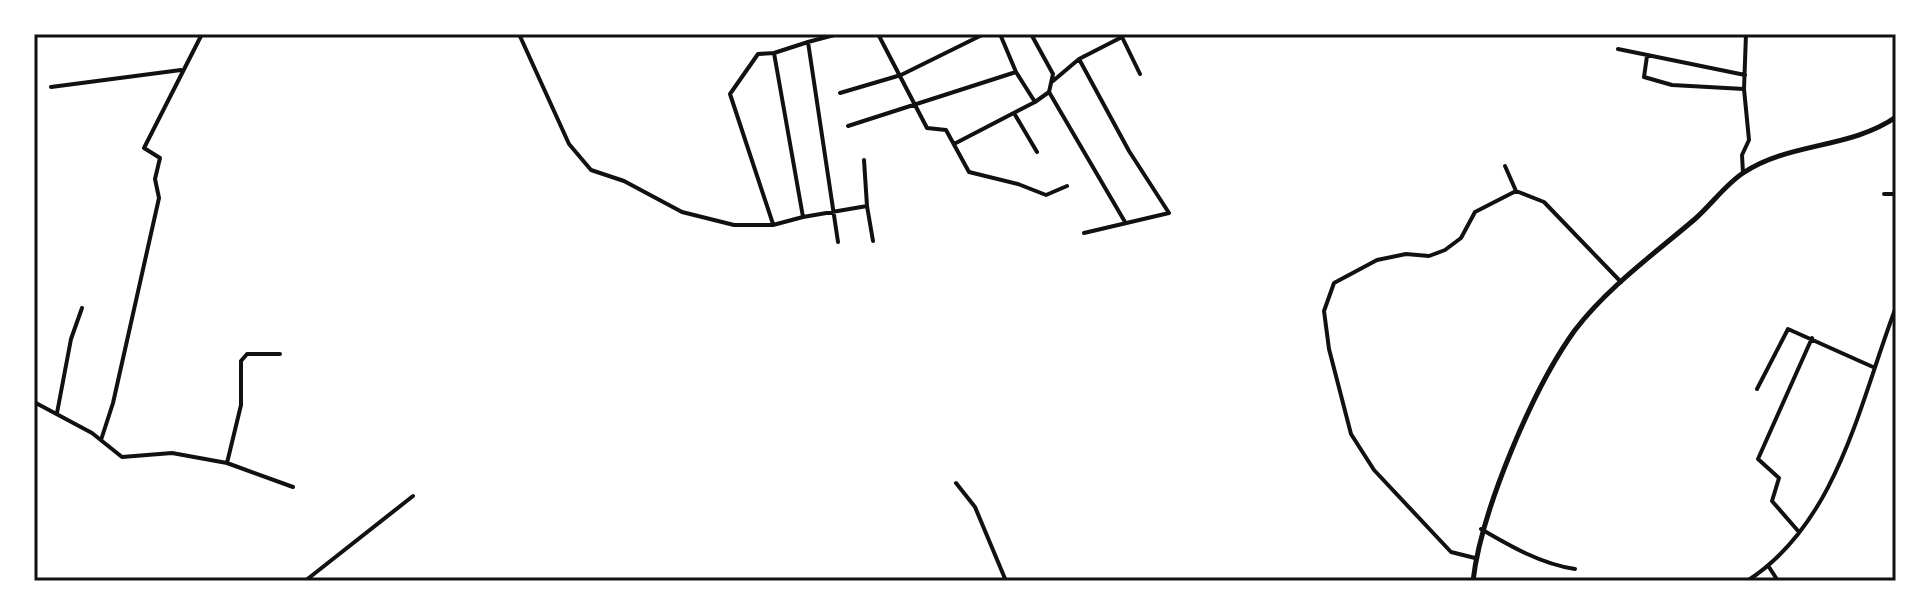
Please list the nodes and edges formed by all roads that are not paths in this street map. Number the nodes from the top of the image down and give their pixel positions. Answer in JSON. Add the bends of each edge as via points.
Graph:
{"nodes":[{"id":1,"x":202,"y":34,"type":"edge"},
{"id":2,"x":519,"y":34,"type":"edge"},
{"id":3,"x":838,"y":34,"type":"edge"},
{"id":4,"x":878,"y":34,"type":"edge"},
{"id":5,"x":984,"y":34,"type":"edge"},
{"id":6,"x":1000,"y":34,"type":"edge"},
{"id":7,"x":1031,"y":34,"type":"edge"},
{"id":8,"x":1746,"y":34,"type":"edge"},
{"id":9,"x":1121,"y":35,"type":"edge"},
{"id":10,"x":821,"y":36,"type":"edge"},
{"id":11,"x":808,"y":42,"type":"junction"},
{"id":12,"x":1618,"y":49,"type":"dead end"},
{"id":13,"x":774,"y":53,"type":"junction"},
{"id":14,"x":1647,"y":56,"type":"junction"},
{"id":15,"x":1079,"y":59,"type":"junction"},
{"id":16,"x":181,"y":70,"type":"junction"},
{"id":17,"x":1016,"y":72,"type":"junction"},
{"id":18,"x":1140,"y":74,"type":"dead end"},
{"id":19,"x":901,"y":75,"type":"junction"},
{"id":20,"x":1745,"y":75,"type":"junction"},
{"id":21,"x":1051,"y":82,"type":"junction"},
{"id":22,"x":51,"y":87,"type":"dead end"},
{"id":23,"x":1744,"y":89,"type":"junction"},
{"id":24,"x":1049,"y":92,"type":"junction"},
{"id":25,"x":840,"y":93,"type":"dead end"},
{"id":26,"x":1035,"y":102,"type":"junction"},
{"id":27,"x":916,"y":107,"type":"junction"},
{"id":28,"x":1014,"y":113,"type":"junction"},
{"id":29,"x":1896,"y":117,"type":"edge"},
{"id":30,"x":848,"y":126,"type":"dead end"},
{"id":31,"x":954,"y":144,"type":"junction"},
{"id":32,"x":1037,"y":152,"type":"dead end"},
{"id":33,"x":864,"y":160,"type":"dead end"},
{"id":34,"x":1505,"y":166,"type":"dead end"},
{"id":35,"x":1743,"y":173,"type":"junction"},
{"id":36,"x":1067,"y":186,"type":"dead end"},
{"id":37,"x":1516,"y":191,"type":"junction"},
{"id":38,"x":1884,"y":194,"type":"dead end"},
{"id":39,"x":1896,"y":194,"type":"edge"},
{"id":40,"x":867,"y":206,"type":"junction"},
{"id":41,"x":833,"y":212,"type":"junction"},
{"id":42,"x":803,"y":217,"type":"junction"},
{"id":43,"x":1125,"y":222,"type":"junction"},
{"id":44,"x":773,"y":225,"type":"junction"},
{"id":45,"x":1084,"y":233,"type":"dead end"},
{"id":46,"x":873,"y":241,"type":"dead end"},
{"id":47,"x":838,"y":242,"type":"dead end"},
{"id":48,"x":35,"y":259,"type":"edge"},
{"id":49,"x":34,"y":268,"type":"edge"},
{"id":50,"x":1621,"y":282,"type":"junction"},
{"id":51,"x":1896,"y":307,"type":"edge"},
{"id":52,"x":82,"y":308,"type":"dead end"},
{"id":53,"x":1812,"y":338,"type":"junction"},
{"id":54,"x":280,"y":354,"type":"dead end"},
{"id":55,"x":1873,"y":367,"type":"junction"},
{"id":56,"x":1757,"y":389,"type":"dead end"},
{"id":57,"x":34,"y":402,"type":"edge"},
{"id":58,"x":57,"y":413,"type":"junction"},
{"id":59,"x":101,"y":440,"type":"junction"},
{"id":60,"x":227,"y":463,"type":"junction"},
{"id":61,"x":956,"y":483,"type":"dead end"},
{"id":62,"x":293,"y":487,"type":"dead end"},
{"id":63,"x":413,"y":496,"type":"dead end"},
{"id":64,"x":1481,"y":529,"type":"junction"},
{"id":65,"x":1799,"y":532,"type":"junction"},
{"id":66,"x":1475,"y":558,"type":"junction"},
{"id":67,"x":1769,"y":567,"type":"junction"},
{"id":68,"x":1575,"y":569,"type":"dead end"},
{"id":69,"x":305,"y":581,"type":"edge"},
{"id":70,"x":1006,"y":581,"type":"edge"},
{"id":71,"x":1473,"y":581,"type":"edge"},
{"id":72,"x":1747,"y":581,"type":"edge"},
{"id":73,"x":1778,"y":581,"type":"edge"}],
"edges":[{"from":1,"to":16,"type":"street"},
{"from":2,"to":44,"type":"street","via":[[569,144],[591,170],[682,212],[734,225]]},
{"from":3,"to":10,"type":"street"},
{"from":4,"to":19,"type":"street"},
{"from":5,"to":19,"type":"street"},
{"from":6,"to":17,"type":"street"},
{"from":7,"to":21,"type":"street","via":[[1053,74]]},
{"from":8,"to":20,"type":"street"},
{"from":9,"to":15,"type":"street"},
{"from":9,"to":18,"type":"street"},
{"from":10,"to":11,"type":"street"},
{"from":11,"to":13,"type":"street"},
{"from":11,"to":41,"type":"street"},
{"from":12,"to":14,"type":"street"},
{"from":13,"to":42,"type":"street"},
{"from":13,"to":44,"type":"street","via":[[758,54],[730,94]]},
{"from":14,"to":20,"type":"street"},
{"from":14,"to":23,"type":"street","via":[[1644,77],[1672,85]]},
{"from":15,"to":21,"type":"street"},
{"from":15,"to":43,"type":"street","via":[[1169,213]]},
{"from":16,"to":22,"type":"street"},
{"from":16,"to":59,"type":"street","via":[[144,148],[160,158],[155,179],[159,198]]},
{"from":17,"to":26,"type":"street"},
{"from":17,"to":27,"type":"street"},
{"from":19,"to":25,"type":"street"},
{"from":19,"to":27,"type":"street"},
{"from":20,"to":23,"type":"street"},
{"from":21,"to":24,"type":"street"},
{"from":23,"to":35,"type":"street","via":[[1749,140],[1742,155]]},
{"from":24,"to":26,"type":"street"},
{"from":24,"to":43,"type":"street"},
{"from":26,"to":28,"type":"street"},
{"from":27,"to":30,"type":"street"},
{"from":27,"to":31,"type":"street","via":[[927,128],[946,130]]},
{"from":28,"to":31,"type":"street"},
{"from":28,"to":32,"type":"street"},
{"from":29,"to":35,"type":"main road","via":[[1857,138]]},
{"from":31,"to":36,"type":"street","via":[[969,172],[1046,195]]},
{"from":33,"to":40,"type":"street"},
{"from":34,"to":37,"type":"street"},
{"from":35,"to":50,"type":"main road"},
{"from":37,"to":50,"type":"street","via":[[1544,202]]},
{"from":37,"to":66,"type":"street","via":[[1475,212],[1461,238],[1445,250],[1377,260],[1334,283],[1324,311],[1351,434],[1374,470],[1451,552]]},
{"from":38,"to":39,"type":"street"},
{"from":40,"to":41,"type":"street"},
{"from":40,"to":46,"type":"street"},
{"from":41,"to":42,"type":"street"},
{"from":41,"to":47,"type":"street"},
{"from":42,"to":44,"type":"street"},
{"from":43,"to":45,"type":"street"},
{"from":48,"to":49,"type":"street"},
{"from":50,"to":64,"type":"main road","via":[[1574,332],[1520,432]]},
{"from":51,"to":55,"type":"street"},
{"from":52,"to":58,"type":"street"},
{"from":53,"to":55,"type":"street"},
{"from":53,"to":56,"type":"street","via":[[1788,329]]},
{"from":53,"to":65,"type":"street","via":[[1758,459],[1779,478],[1772,501]]},
{"from":54,"to":60,"type":"street","via":[[247,354],[241,361],[241,405]]},
{"from":55,"to":65,"type":"street","via":[[1841,465]]},
{"from":57,"to":58,"type":"street"},
{"from":58,"to":59,"type":"street"},
{"from":59,"to":60,"type":"street","via":[[122,457],[172,453]]},
{"from":60,"to":62,"type":"street"},
{"from":61,"to":70,"type":"street","via":[[975,507]]},
{"from":63,"to":69,"type":"street"},
{"from":64,"to":66,"type":"main road"},
{"from":64,"to":68,"type":"street","via":[[1511,547]]},
{"from":65,"to":67,"type":"street"},
{"from":66,"to":71,"type":"main road"},
{"from":67,"to":72,"type":"street"},
{"from":67,"to":73,"type":"street"}]}
